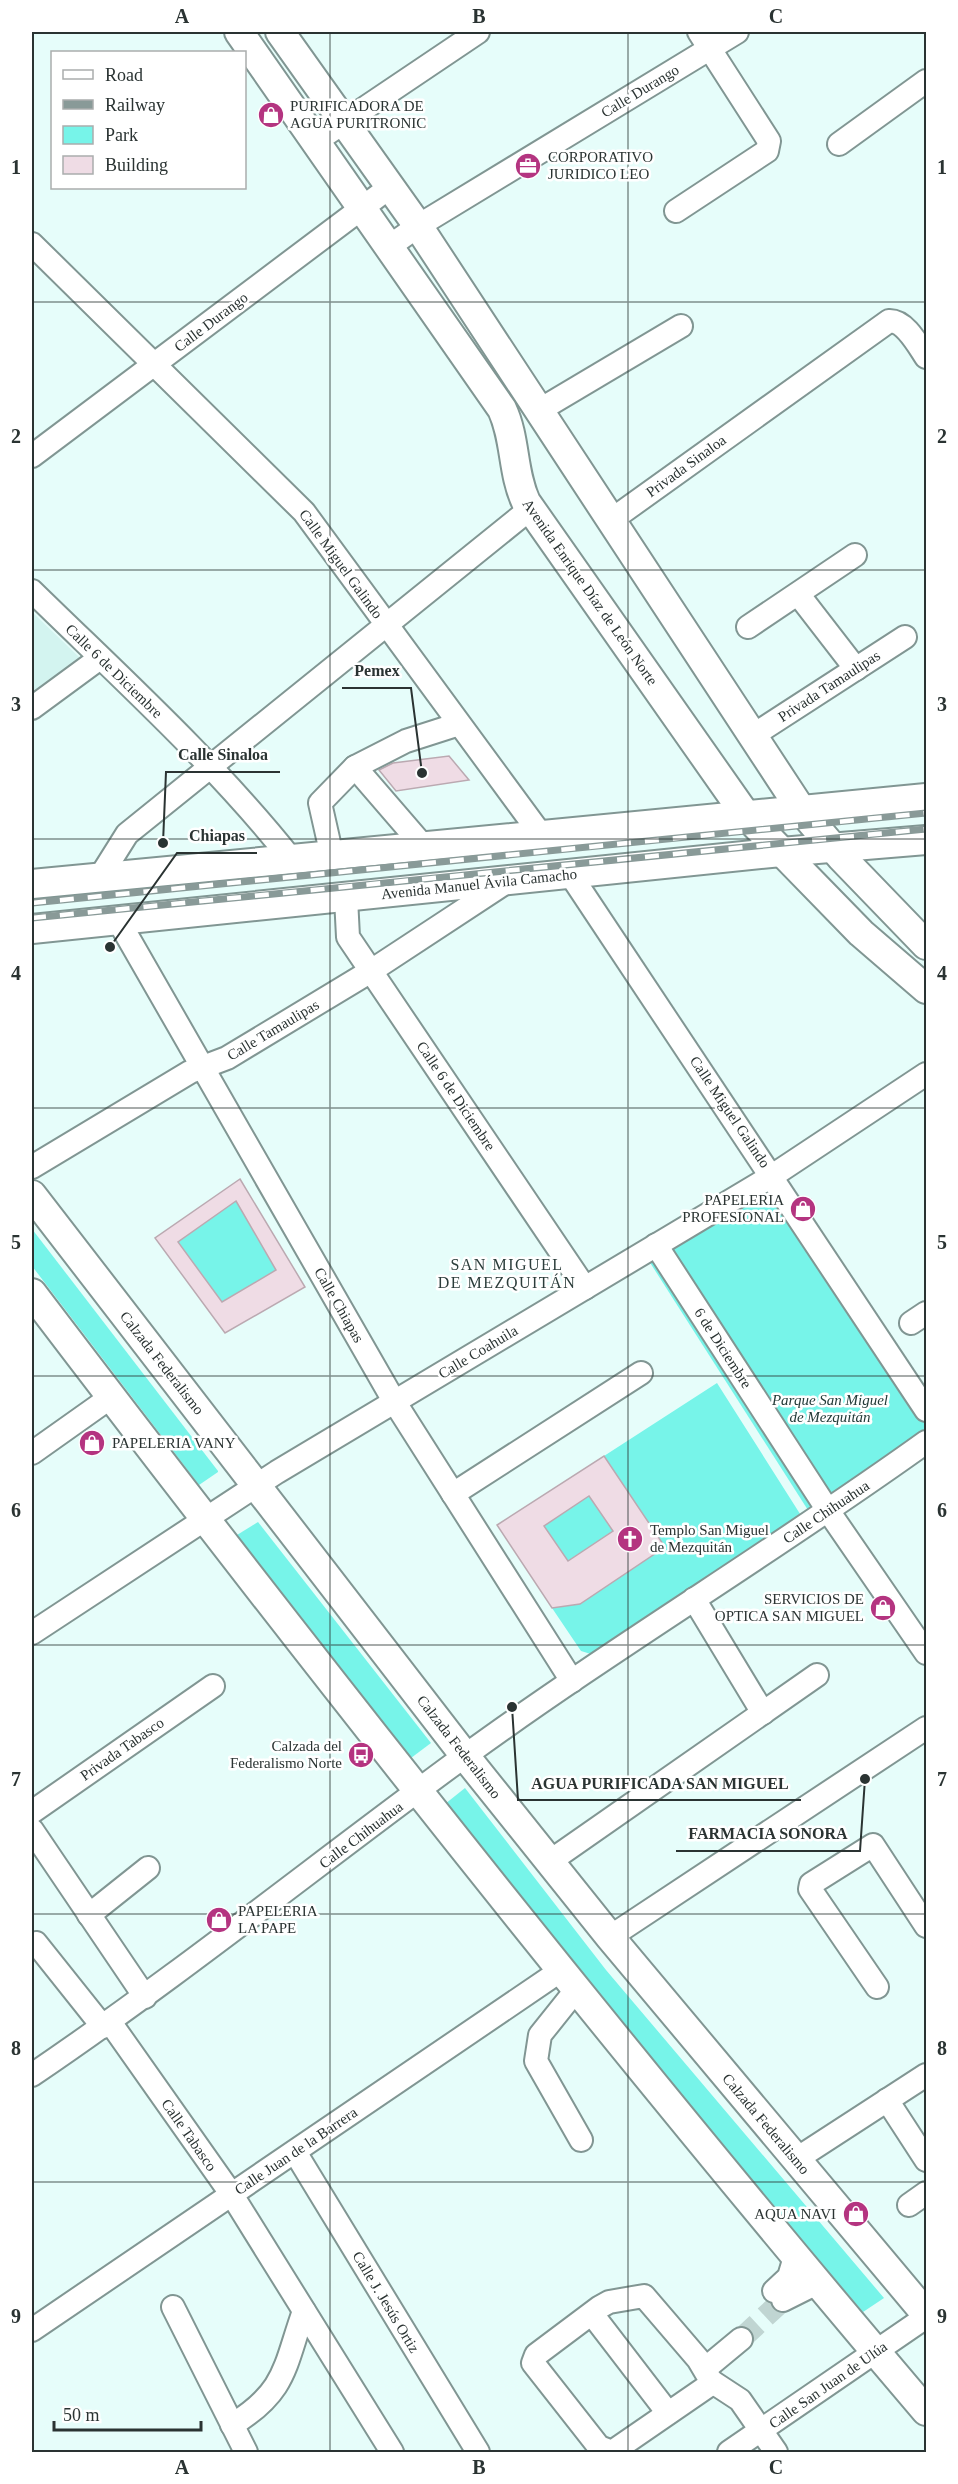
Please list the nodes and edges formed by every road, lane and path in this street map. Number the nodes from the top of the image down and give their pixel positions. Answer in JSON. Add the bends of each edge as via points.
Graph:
{"nodes":[{"id":1,"x":239,"y":32,"type":"edge"},
{"id":2,"x":280,"y":32,"type":"edge"},
{"id":3,"x":478,"y":32,"type":"edge"},
{"id":4,"x":737,"y":32,"type":"edge"},
{"id":5,"x":704,"y":40,"type":"edge"},
{"id":6,"x":927,"y":81,"type":"edge"},
{"id":7,"x":344,"y":122,"type":"junction"},
{"id":8,"x":316,"y":141,"type":"junction"},
{"id":9,"x":839,"y":144,"type":"dead end"},
{"id":10,"x":390,"y":188,"type":"junction"},
{"id":11,"x":363,"y":208,"type":"junction"},
{"id":12,"x":676,"y":211,"type":"dead end"},
{"id":13,"x":418,"y":226,"type":"junction"},
{"id":14,"x":32,"y":244,"type":"edge"},
{"id":15,"x":390,"y":246,"type":"junction"},
{"id":16,"x":681,"y":326,"type":"dead end"},
{"id":17,"x":925,"y":352,"type":"edge"},
{"id":18,"x":154,"y":365,"type":"junction"},
{"id":19,"x":538,"y":411,"type":"junction"},
{"id":20,"x":32,"y":456,"type":"edge"},
{"id":21,"x":530,"y":509,"type":"junction"},
{"id":22,"x":610,"y":521,"type":"junction"},
{"id":23,"x":855,"y":555,"type":"dead end"},
{"id":24,"x":32,"y":591,"type":"edge"},
{"id":25,"x":798,"y":594,"type":"junction"},
{"id":26,"x":386,"y":625,"type":"junction"},
{"id":27,"x":748,"y":627,"type":"dead end"},
{"id":28,"x":905,"y":637,"type":"dead end"},
{"id":29,"x":100,"y":658,"type":"junction"},
{"id":30,"x":855,"y":669,"type":"junction"},
{"id":31,"x":32,"y":708,"type":"edge"},
{"id":32,"x":459,"y":724,"type":"junction"},
{"id":33,"x":752,"y":736,"type":"junction"},
{"id":34,"x":211,"y":766,"type":"junction"},
{"id":35,"x":355,"y":767,"type":"junction"},
{"id":36,"x":927,"y":798,"type":"edge"},
{"id":37,"x":802,"y":811,"type":"junction"},
{"id":38,"x":745,"y":814,"type":"junction"},
{"id":39,"x":542,"y":836,"type":"junction"},
{"id":40,"x":927,"y":840,"type":"edge"},
{"id":41,"x":424,"y":847,"type":"junction"},
{"id":42,"x":833,"y":848,"type":"junction"},
{"id":43,"x":781,"y":852,"type":"junction"},
{"id":44,"x":332,"y":856,"type":"junction"},
{"id":45,"x":292,"y":861,"type":"junction"},
{"id":46,"x":250,"y":865,"type":"junction"},
{"id":47,"x":570,"y":874,"type":"junction"},
{"id":48,"x":100,"y":877,"type":"junction"},
{"id":49,"x":508,"y":881,"type":"junction"},
{"id":50,"x":32,"y":884,"type":"edge"},
{"id":51,"x":346,"y":898,"type":"junction"},
{"id":52,"x":258,"y":906,"type":"junction"},
{"id":53,"x":118,"y":920,"type":"junction"},
{"id":54,"x":32,"y":929,"type":"edge"},
{"id":55,"x":927,"y":945,"type":"edge"},
{"id":56,"x":371,"y":971,"type":"junction"},
{"id":57,"x":927,"y":989,"type":"edge"},
{"id":58,"x":203,"y":1068,"type":"junction"},
{"id":59,"x":926,"y":1076,"type":"edge"},
{"id":60,"x":32,"y":1167,"type":"edge"},
{"id":61,"x":772,"y":1176,"type":"junction"},
{"id":62,"x":32,"y":1195,"type":"edge"},
{"id":63,"x":656,"y":1245,"type":"junction"},
{"id":64,"x":585,"y":1288,"type":"junction"},
{"id":65,"x":32,"y":1293,"type":"edge"},
{"id":66,"x":641,"y":1373,"type":"dead end"},
{"id":67,"x":111,"y":1397,"type":"junction"},
{"id":68,"x":394,"y":1401,"type":"junction"},
{"id":69,"x":927,"y":1410,"type":"edge"},
{"id":70,"x":927,"y":1442,"type":"edge"},
{"id":71,"x":32,"y":1453,"type":"edge"},
{"id":72,"x":256,"y":1486,"type":"junction"},
{"id":73,"x":453,"y":1494,"type":"junction"},
{"id":74,"x":829,"y":1512,"type":"junction"},
{"id":75,"x":207,"y":1519,"type":"junction"},
{"id":76,"x":694,"y":1599,"type":"junction"},
{"id":77,"x":35,"y":1624,"type":"edge"},
{"id":78,"x":927,"y":1653,"type":"edge"},
{"id":79,"x":817,"y":1675,"type":"dead end"},
{"id":80,"x":572,"y":1681,"type":"junction"},
{"id":81,"x":213,"y":1686,"type":"dead end"},
{"id":82,"x":763,"y":1713,"type":"junction"},
{"id":83,"x":927,"y":1728,"type":"edge"},
{"id":84,"x":465,"y":1756,"type":"junction"},
{"id":85,"x":419,"y":1791,"type":"junction"},
{"id":86,"x":32,"y":1812,"type":"edge"},
{"id":87,"x":32,"y":1830,"type":"edge"},
{"id":88,"x":549,"y":1862,"type":"junction"},
{"id":89,"x":148,"y":1868,"type":"dead end"},
{"id":90,"x":89,"y":1915,"type":"junction"},
{"id":91,"x":927,"y":1926,"type":"edge"},
{"id":92,"x":610,"y":1937,"type":"junction"},
{"id":93,"x":36,"y":1943,"type":"dead end"},
{"id":94,"x":568,"y":1981,"type":"junction"},
{"id":95,"x":876,"y":1987,"type":"dead end"},
{"id":96,"x":144,"y":1997,"type":"junction"},
{"id":97,"x":106,"y":2024,"type":"junction"},
{"id":98,"x":32,"y":2075,"type":"edge"},
{"id":99,"x":927,"y":2075,"type":"edge"},
{"id":100,"x":887,"y":2100,"type":"junction"},
{"id":101,"x":581,"y":2140,"type":"dead end"},
{"id":102,"x":295,"y":2152,"type":"junction"},
{"id":103,"x":795,"y":2160,"type":"junction"},
{"id":104,"x":927,"y":2160,"type":"edge"},
{"id":105,"x":232,"y":2195,"type":"junction"},
{"id":106,"x":795,"y":2257,"type":"junction"},
{"id":107,"x":817,"y":2283,"type":"junction"},
{"id":108,"x":173,"y":2307,"type":"dead end"},
{"id":109,"x":304,"y":2311,"type":"junction"},
{"id":110,"x":592,"y":2314,"type":"junction"},
{"id":111,"x":927,"y":2316,"type":"edge"},
{"id":112,"x":32,"y":2330,"type":"edge"},
{"id":113,"x":738,"y":2335,"type":"tunnel mouth"},
{"id":114,"x":876,"y":2352,"type":"junction"},
{"id":115,"x":705,"y":2369,"type":"junction"},
{"id":116,"x":927,"y":2411,"type":"edge"},
{"id":117,"x":668,"y":2413,"type":"junction"},
{"id":118,"x":232,"y":2425,"type":"junction"},
{"id":119,"x":763,"y":2430,"type":"junction"},
{"id":120,"x":246,"y":2452,"type":"edge"},
{"id":121,"x":392,"y":2452,"type":"edge"},
{"id":122,"x":478,"y":2452,"type":"edge"},
{"id":123,"x":729,"y":2452,"type":"edge"},
{"id":124,"x":776,"y":2452,"type":"edge"}],
"edges":[{"from":1,"to":8,"type":"main road","name":"Avenida Enrique Díaz de León Norte"},
{"from":2,"to":7,"type":"main road"},
{"from":3,"to":7,"type":"street"},
{"from":4,"to":5,"type":"street","name":"Calle Durango"},
{"from":5,"to":12,"type":"street","via":[[769,147]]},
{"from":5,"to":13,"type":"street","name":"Calle Durango"},
{"from":6,"to":9,"type":"street"},
{"from":7,"to":8,"type":"street"},
{"from":7,"to":10,"type":"main road"},
{"from":8,"to":11,"type":"main road","name":"Avenida Enrique Díaz de León Norte"},
{"from":10,"to":11,"type":"street","name":"Calle Durango"},
{"from":10,"to":13,"type":"main road"},
{"from":11,"to":15,"type":"main road","name":"Avenida Enrique Díaz de León Norte"},
{"from":11,"to":18,"type":"street","name":"Calle Durango"},
{"from":13,"to":15,"type":"street","name":"Calle Durango"},
{"from":13,"to":19,"type":"main road"},
{"from":14,"to":18,"type":"street","name":"Calle Miguel Galindo"},
{"from":15,"to":21,"type":"main road","name":"Avenida Enrique Díaz de León Norte","via":[[502,409],[508,423],[517,484]]},
{"from":16,"to":19,"type":"street"},
{"from":17,"to":22,"type":"street","name":"Privada Sinaloa","via":[[902,325],[896,320],[889,321]]},
{"from":18,"to":20,"type":"street","name":"Calle Durango"},
{"from":18,"to":26,"type":"street","name":"Calle Miguel Galindo","via":[[304,512]]},
{"from":19,"to":22,"type":"main road"},
{"from":21,"to":26,"type":"street"},
{"from":21,"to":38,"type":"main road","name":"Avenida Enrique Díaz de León Norte"},
{"from":22,"to":33,"type":"main road"},
{"from":23,"to":25,"type":"street"},
{"from":24,"to":29,"type":"street","name":"Calle 6 de Diciembre"},
{"from":25,"to":27,"type":"street"},
{"from":25,"to":30,"type":"street"},
{"from":26,"to":32,"type":"street","name":"Calle Miguel Galindo"},
{"from":26,"to":34,"type":"street"},
{"from":28,"to":30,"type":"street","name":"Privada Tamaulipas"},
{"from":29,"to":31,"type":"street"},
{"from":29,"to":34,"type":"street","name":"Calle 6 de Diciembre"},
{"from":30,"to":33,"type":"street","name":"Privada Tamaulipas"},
{"from":32,"to":35,"type":"street","via":[[406,741]]},
{"from":32,"to":39,"type":"street","name":"Calle Miguel Galindo"},
{"from":33,"to":37,"type":"main road"},
{"from":34,"to":45,"type":"street","name":"Calle 6 de Diciembre"},
{"from":34,"to":48,"type":"street","via":[[127,834]]},
{"from":35,"to":41,"type":"street"},
{"from":35,"to":44,"type":"street","via":[[320,803]]},
{"from":36,"to":37,"type":"main road"},
{"from":37,"to":38,"type":"main road"},
{"from":37,"to":42,"type":"main road"},
{"from":38,"to":39,"type":"main road"},
{"from":38,"to":43,"type":"main road","name":"Avenida Enrique Díaz de León Norte"},
{"from":39,"to":41,"type":"main road"},
{"from":40,"to":42,"type":"main road","name":"Avenida Manuel Ávila Camacho"},
{"from":41,"to":44,"type":"main road"},
{"from":42,"to":43,"type":"main road","name":"Avenida Manuel Ávila Camacho"},
{"from":42,"to":55,"type":"main road"},
{"from":43,"to":47,"type":"main road","name":"Avenida Manuel Ávila Camacho"},
{"from":43,"to":57,"type":"main road","name":"Avenida Enrique Díaz de León Norte","via":[[861,933]]},
{"from":44,"to":45,"type":"main road"},
{"from":45,"to":46,"type":"main road"},
{"from":46,"to":48,"type":"main road"},
{"from":46,"to":52,"type":"main road"},
{"from":47,"to":49,"type":"main road","name":"Avenida Manuel Ávila Camacho"},
{"from":47,"to":61,"type":"street","name":"Calle Miguel Galindo"},
{"from":48,"to":50,"type":"main road"},
{"from":49,"to":51,"type":"main road","name":"Avenida Manuel Ávila Camacho"},
{"from":49,"to":56,"type":"street","name":"Calle Tamaulipas"},
{"from":51,"to":52,"type":"main road","name":"Avenida Manuel Ávila Camacho"},
{"from":51,"to":56,"type":"street","name":"Calle 6 de Diciembre","via":[[348,937]]},
{"from":52,"to":53,"type":"main road","name":"Avenida Manuel Ávila Camacho"},
{"from":53,"to":54,"type":"main road","name":"Avenida Manuel Ávila Camacho"},
{"from":53,"to":58,"type":"street","name":"Calle Chiapas"},
{"from":56,"to":58,"type":"street","name":"Calle Tamaulipas","via":[[227,1058]]},
{"from":56,"to":64,"type":"street","name":"Calle 6 de Diciembre"},
{"from":58,"to":60,"type":"street","name":"Calle Tamaulipas","via":[[190,1072]]},
{"from":58,"to":68,"type":"street","name":"Calle Chiapas"},
{"from":59,"to":61,"type":"street","name":"Calle Coahuila"},
{"from":61,"to":63,"type":"street","name":"Calle Coahuila"},
{"from":61,"to":69,"type":"street","name":"Calle Miguel Galindo"},
{"from":62,"to":72,"type":"main road","name":"Calzada Federalismo"},
{"from":63,"to":64,"type":"street","name":"Calle Coahuila"},
{"from":63,"to":74,"type":"street","name":"6 de Diciembre"},
{"from":64,"to":68,"type":"street","name":"Calle Coahuila"},
{"from":65,"to":67,"type":"main road"},
{"from":66,"to":73,"type":"street"},
{"from":67,"to":71,"type":"street"},
{"from":67,"to":75,"type":"main road"},
{"from":68,"to":72,"type":"street","name":"Calle Coahuila"},
{"from":68,"to":73,"type":"street","name":"Calle Chiapas"},
{"from":70,"to":74,"type":"street","name":"Calle Chihuahua"},
{"from":72,"to":75,"type":"street","name":"Calle Coahuila"},
{"from":72,"to":84,"type":"main road","name":"Calzada Federalismo"},
{"from":73,"to":80,"type":"street","name":"Calle Chiapas"},
{"from":74,"to":76,"type":"street","name":"Calle Chihuahua"},
{"from":74,"to":78,"type":"street"},
{"from":75,"to":77,"type":"street","name":"Calle Coahuila"},
{"from":75,"to":85,"type":"main road"},
{"from":76,"to":80,"type":"street","name":"Calle Chihuahua"},
{"from":76,"to":82,"type":"street"},
{"from":79,"to":82,"type":"street"},
{"from":80,"to":84,"type":"street","name":"Calle Chihuahua"},
{"from":81,"to":86,"type":"street","name":"Privada Tabasco"},
{"from":82,"to":88,"type":"street"},
{"from":83,"to":92,"type":"street"},
{"from":84,"to":85,"type":"street","name":"Calle Chihuahua"},
{"from":84,"to":88,"type":"main road","name":"Calzada Federalismo"},
{"from":85,"to":94,"type":"main road"},
{"from":85,"to":96,"type":"street","name":"Calle Chihuahua"},
{"from":87,"to":90,"type":"street"},
{"from":88,"to":92,"type":"main road","name":"Calzada Federalismo"},
{"from":89,"to":90,"type":"street"},
{"from":90,"to":96,"type":"street"},
{"from":91,"to":95,"type":"street","via":[[873,1845],[809,1886]]},
{"from":92,"to":103,"type":"main road","name":"Calzada Federalismo"},
{"from":93,"to":97,"type":"street","name":"Calle Tabasco"},
{"from":94,"to":101,"type":"street","via":[[540,2035],[536,2061]]},
{"from":94,"to":102,"type":"street","name":"Calle Juan de la Barrera"},
{"from":94,"to":106,"type":"main road"},
{"from":96,"to":97,"type":"street","name":"Calle Chihuahua"},
{"from":97,"to":98,"type":"street","name":"Calle Chihuahua"},
{"from":97,"to":105,"type":"street","name":"Calle Tabasco"},
{"from":99,"to":100,"type":"street"},
{"from":100,"to":103,"type":"street"},
{"from":100,"to":104,"type":"street"},
{"from":102,"to":105,"type":"street","name":"Calle Juan de la Barrera"},
{"from":102,"to":122,"type":"street","name":"Calle J. Jesús Ortiz"},
{"from":103,"to":111,"type":"main road","name":"Calzada Federalismo"},
{"from":105,"to":109,"type":"street","name":"Calle Tabasco"},
{"from":105,"to":112,"type":"street","name":"Calle Juan de la Barrera"},
{"from":106,"to":107,"type":"main road"},
{"from":106,"to":107,"type":"street","via":[[779,2296]]},
{"from":107,"to":114,"type":"main road"},
{"from":108,"to":118,"type":"street"},
{"from":109,"to":118,"type":"street","via":[[274,2391]]},
{"from":109,"to":121,"type":"street","name":"Calle Tabasco"},
{"from":110,"to":115,"type":"street","via":[[609,2302],[644,2296]]},
{"from":110,"to":117,"type":"street"},
{"from":110,"to":117,"type":"street","via":[[536,2355],[535,2368],[606,2451],[612,2452]]},
{"from":111,"to":114,"type":"street","name":"Calle San Juan de Ulúa"},
{"from":113,"to":115,"type":"street"},
{"from":114,"to":116,"type":"main road"},
{"from":114,"to":119,"type":"street","name":"Calle San Juan de Ulúa"},
{"from":115,"to":117,"type":"street","via":[[708,2386]]},
{"from":115,"to":119,"type":"street","via":[[741,2400]]},
{"from":118,"to":120,"type":"street"},
{"from":119,"to":123,"type":"street","name":"Calle San Juan de Ulúa"},
{"from":119,"to":124,"type":"street"}]}
